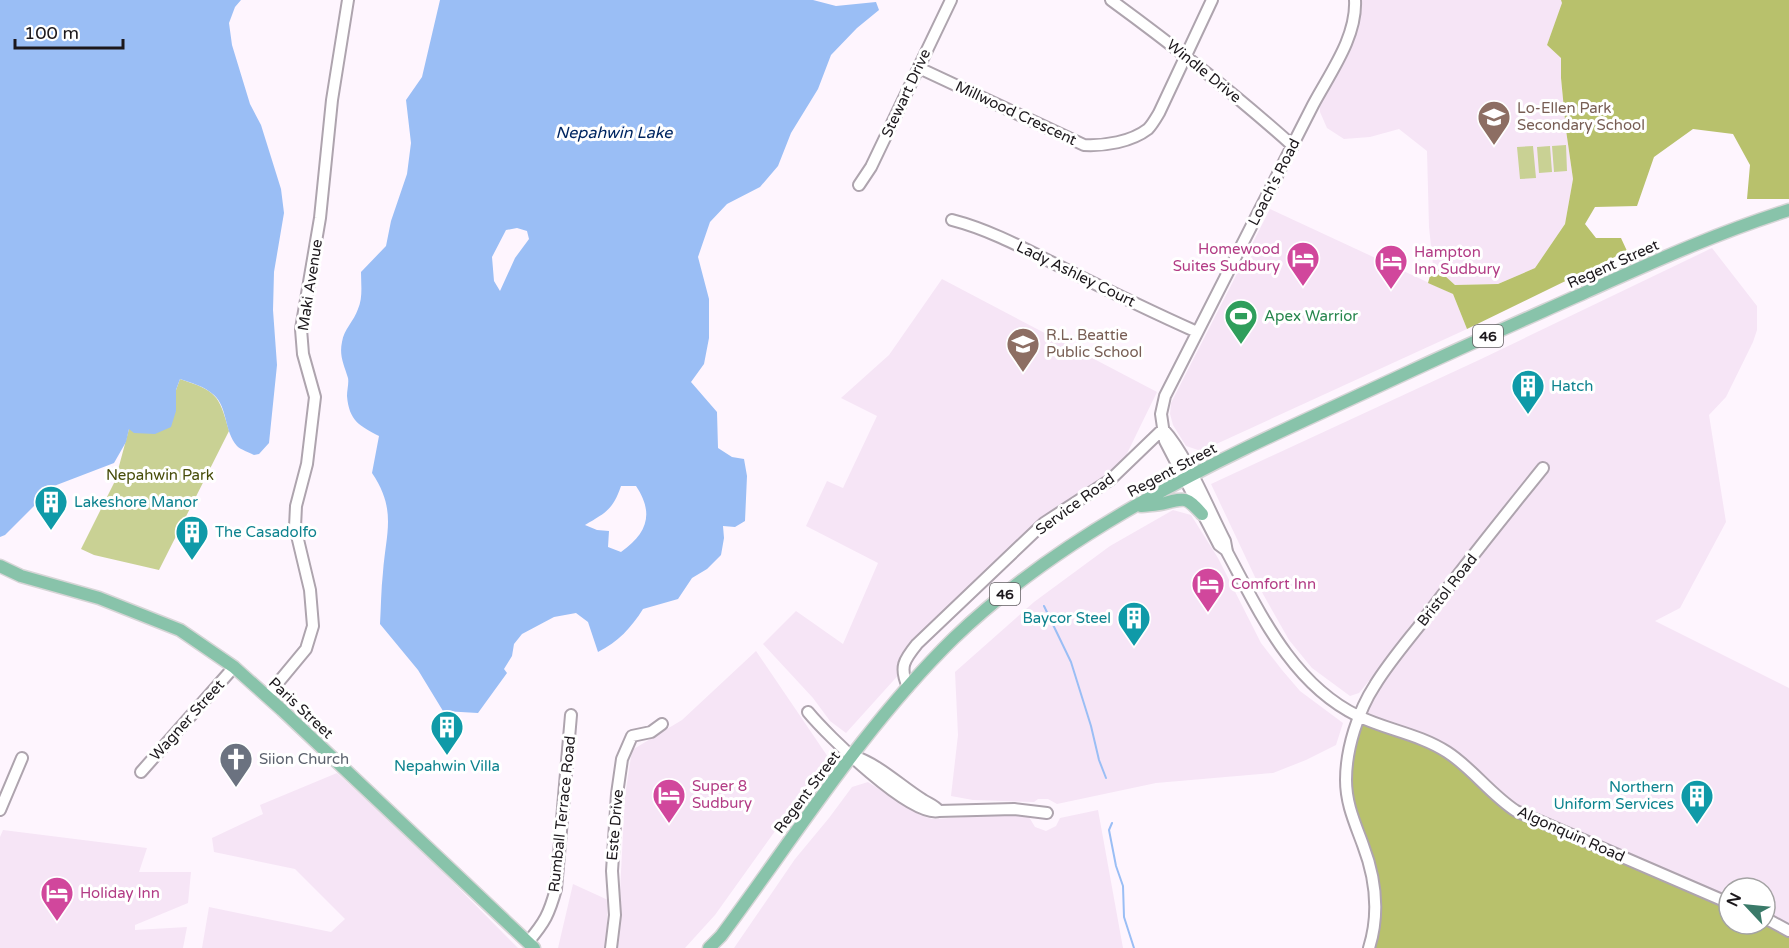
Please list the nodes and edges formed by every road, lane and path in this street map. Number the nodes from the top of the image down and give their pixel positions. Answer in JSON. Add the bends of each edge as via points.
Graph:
{"nodes":[{"id":1,"x":348,"y":0,"type":"edge"},
{"id":2,"x":951,"y":0,"type":"edge"},
{"id":3,"x":1111,"y":0,"type":"edge"},
{"id":4,"x":1212,"y":0,"type":"edge"},
{"id":5,"x":1355,"y":0,"type":"edge"},
{"id":6,"x":1186,"y":56,"type":"junction"},
{"id":7,"x":919,"y":68,"type":"junction"},
{"id":8,"x":1293,"y":146,"type":"junction"},
{"id":9,"x":858,"y":185,"type":"dead end"},
{"id":10,"x":1789,"y":210,"type":"edge"},
{"id":11,"x":952,"y":220,"type":"dead end"},
{"id":12,"x":1197,"y":332,"type":"junction"},
{"id":13,"x":1163,"y":429,"type":"junction"},
{"id":14,"x":1543,"y":468,"type":"dead end"},
{"id":15,"x":1187,"y":476,"type":"junction"},
{"id":16,"x":1134,"y":507,"type":"junction"},
{"id":17,"x":1203,"y":514,"type":"junction"},
{"id":18,"x":1227,"y":552,"type":"junction"},
{"id":19,"x":0,"y":566,"type":"edge"},
{"id":20,"x":234,"y":667,"type":"junction"},
{"id":21,"x":908,"y":687,"type":"junction"},
{"id":22,"x":267,"y":696,"type":"junction"},
{"id":23,"x":808,"y":712,"type":"dead end"},
{"id":24,"x":571,"y":715,"type":"dead end"},
{"id":25,"x":1359,"y":717,"type":"junction"},
{"id":26,"x":662,"y":724,"type":"dead end"},
{"id":27,"x":853,"y":756,"type":"junction"},
{"id":28,"x":22,"y":758,"type":"dead end"},
{"id":29,"x":141,"y":772,"type":"dead end"},
{"id":30,"x":0,"y":810,"type":"edge"},
{"id":31,"x":1047,"y":813,"type":"dead end"},
{"id":32,"x":1717,"y":898,"type":"edge"},
{"id":33,"x":531,"y":945,"type":"edge"},
{"id":34,"x":611,"y":948,"type":"edge"},
{"id":35,"x":709,"y":948,"type":"edge"},
{"id":36,"x":1369,"y":948,"type":"edge"}],
"edges":[{"from":1,"to":22,"type":"street","name":"Maki Avenue","via":[[332,99],[320,218],[301,329],[303,354],[315,397],[295,527],[310,590],[313,626],[306,649]]},
{"from":2,"to":7,"type":"street","name":"Stewart Drive"},
{"from":3,"to":6,"type":"street","name":"Windle Drive"},
{"from":4,"to":6,"type":"street","name":"Millwood Crescent"},
{"from":5,"to":8,"type":"street","name":"Loach's Road","via":[[1356,14],[1347,39]]},
{"from":6,"to":7,"type":"street","name":"Millwood Crescent","via":[[1149,128],[1134,137],[1101,146],[1084,145]]},
{"from":6,"to":8,"type":"street","name":"Windle Drive"},
{"from":7,"to":9,"type":"street","name":"Stewart Drive","via":[[871,167]]},
{"from":8,"to":12,"type":"street","name":"Loach's Road"},
{"from":10,"to":15,"type":"main road","name":"Regent Street","number":"46","via":[[1735,227],[1628,273]]},
{"from":11,"to":12,"type":"street","name":"Lady Ashley Court","via":[[999,237]]},
{"from":12,"to":13,"type":"street","name":"Loach's Road","via":[[1165,396]]},
{"from":13,"to":15,"type":"street","via":[[1172,438]]},
{"from":13,"to":21,"type":"street","name":"Service Road","via":[[1110,480],[1044,523],[917,644],[906,657],[902,671]]},
{"from":14,"to":25,"type":"street","name":"Bristol Road","via":[[1374,685]]},
{"from":15,"to":16,"type":"main road","name":"Regent Street","number":"46"},
{"from":15,"to":17,"type":"street","name":"Algonquin Road"},
{"from":15,"to":18,"type":"street","name":"Algonquin Road","via":[[1226,541]]},
{"from":16,"to":17,"type":"main road","via":[[1179,498]]},
{"from":16,"to":21,"type":"main road","name":"Regent Street","number":"46","via":[[1077,540],[1015,585],[956,637]]},
{"from":17,"to":18,"type":"street","name":"Algonquin Road"},
{"from":18,"to":25,"type":"street","name":"Algonquin Road","via":[[1284,652],[1326,696]]},
{"from":19,"to":20,"type":"main road","name":"Paris Street","via":[[21,576],[99,598],[180,630]]},
{"from":20,"to":22,"type":"main road","name":"Paris Street"},
{"from":20,"to":29,"type":"street","name":"Wagner Street"},
{"from":21,"to":27,"type":"main road","name":"Regent Street","number":"46"},
{"from":22,"to":33,"type":"main road","name":"Paris Street"},
{"from":23,"to":27,"type":"street"},
{"from":24,"to":33,"type":"street","name":"Rumball Terrace Road","via":[[556,889],[550,913]]},
{"from":25,"to":32,"type":"street","name":"Algonquin Road","via":[[1448,752],[1516,811]]},
{"from":25,"to":36,"type":"street","name":"Bristol Road","via":[[1350,747],[1346,798],[1375,886]]},
{"from":26,"to":34,"type":"street","name":"Este Drive","via":[[651,732],[632,736],[622,759],[612,871],[615,915]]},
{"from":27,"to":31,"type":"street","via":[[870,762],[939,811],[1014,809]]},
{"from":27,"to":35,"type":"main road","name":"Regent Street","number":"46"},
{"from":28,"to":30,"type":"street"}]}
